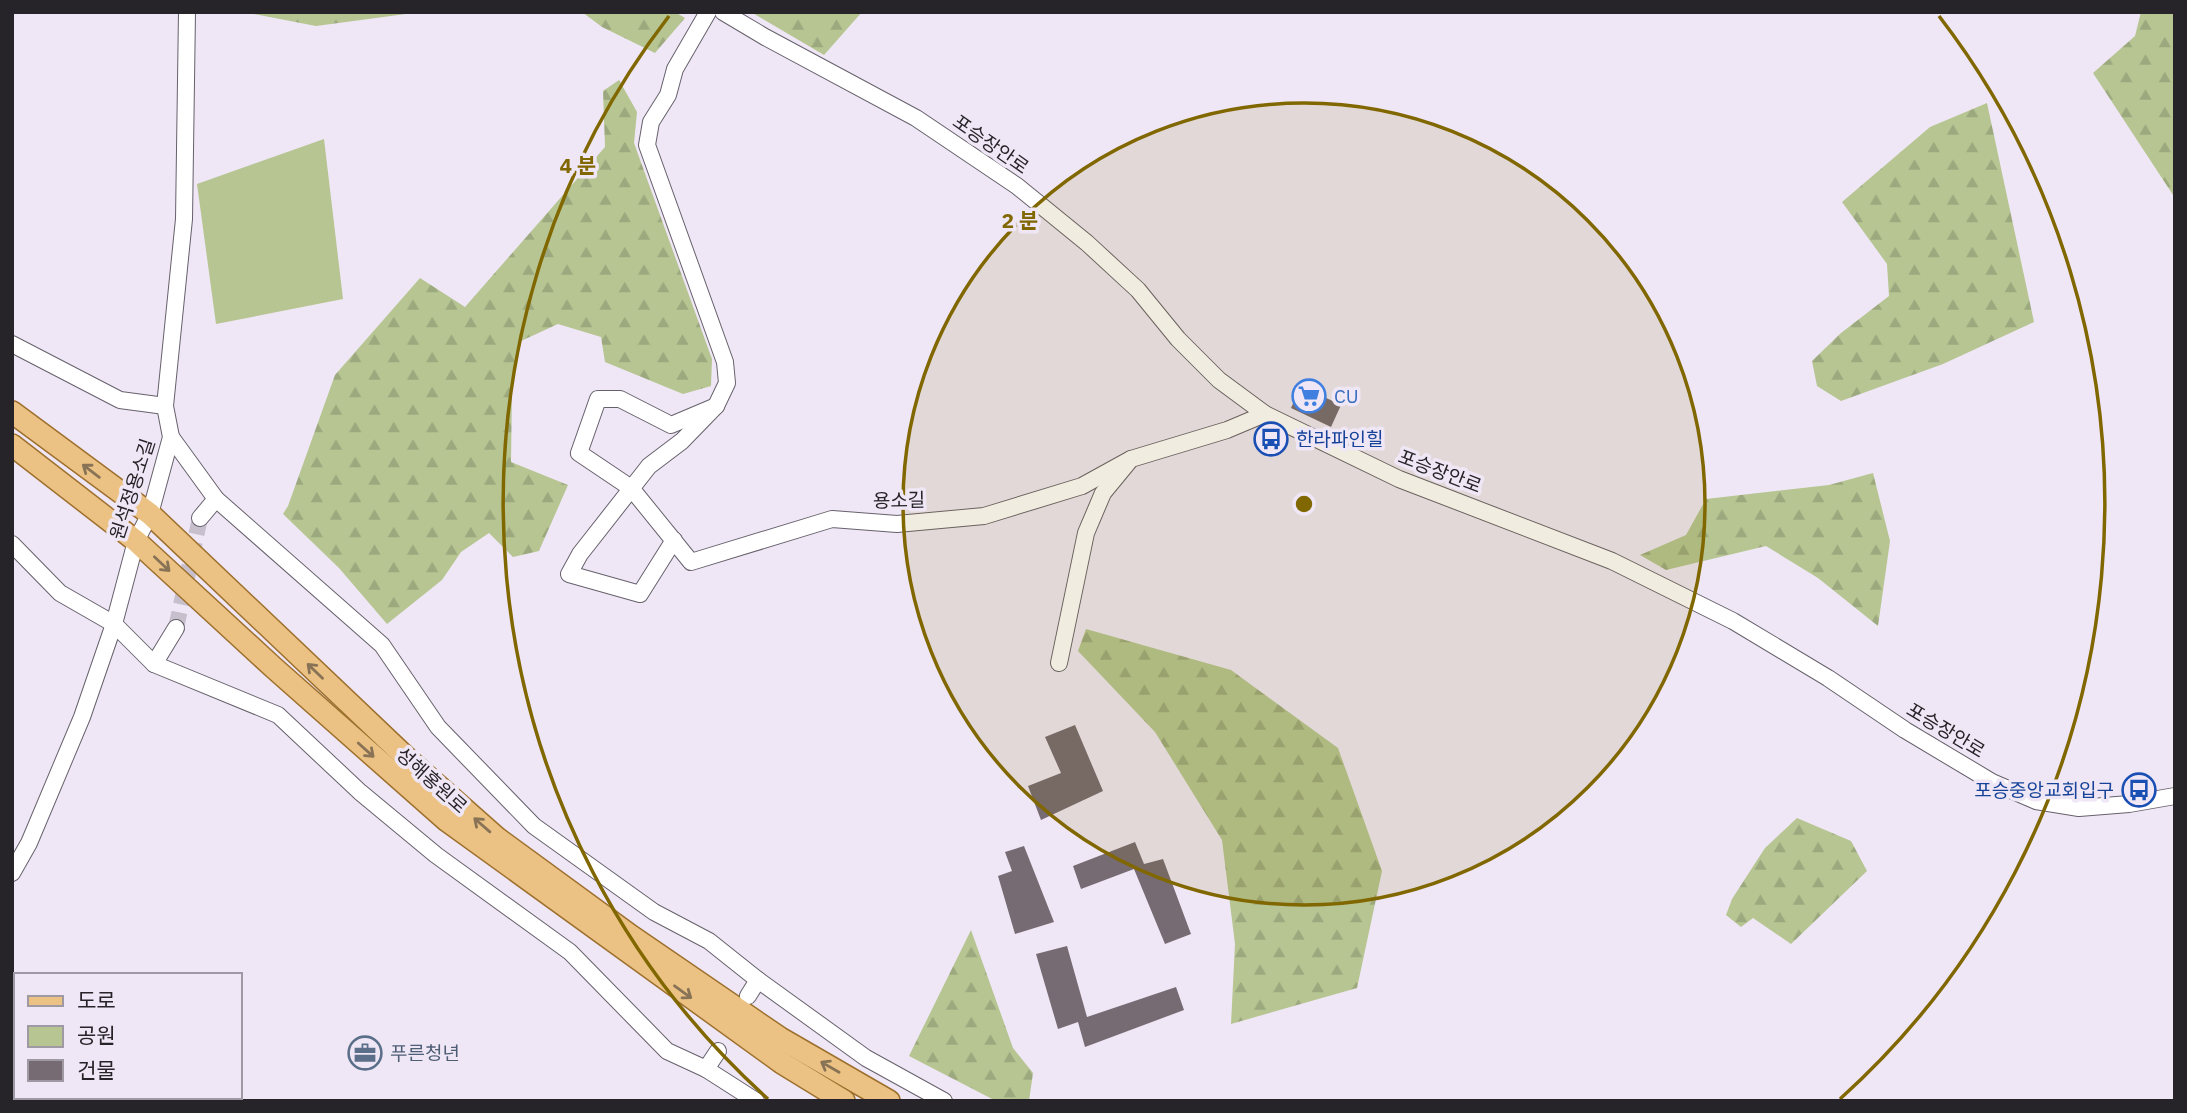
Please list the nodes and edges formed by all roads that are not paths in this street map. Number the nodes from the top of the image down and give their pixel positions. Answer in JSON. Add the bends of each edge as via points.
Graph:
{"nodes":[{"id":1,"x":187,"y":12,"type":"edge"},
{"id":2,"x":708,"y":12,"type":"edge"},
{"id":3,"x":723,"y":12,"type":"edge"},
{"id":4,"x":12,"y":344,"type":"edge"},
{"id":5,"x":165,"y":406,"type":"junction"},
{"id":6,"x":716,"y":406,"type":"junction"},
{"id":7,"x":12,"y":412,"type":"edge"},
{"id":8,"x":1265,"y":414,"type":"junction"},
{"id":9,"x":171,"y":437,"type":"junction"},
{"id":10,"x":12,"y":445,"type":"edge"},
{"id":11,"x":1131,"y":459,"type":"junction"},
{"id":12,"x":631,"y":488,"type":"junction"},
{"id":13,"x":216,"y":499,"type":"junction"},
{"id":14,"x":150,"y":514,"type":"junction"},
{"id":15,"x":200,"y":518,"type":"tunnel mouth"},
{"id":16,"x":674,"y":540,"type":"junction"},
{"id":17,"x":136,"y":541,"type":"junction"},
{"id":18,"x":12,"y":544,"type":"edge"},
{"id":19,"x":114,"y":624,"type":"junction"},
{"id":20,"x":176,"y":628,"type":"tunnel mouth"},
{"id":21,"x":1059,"y":663,"type":"dead end"},
{"id":22,"x":154,"y":664,"type":"junction"},
{"id":23,"x":2175,"y":796,"type":"edge"},
{"id":24,"x":12,"y":873,"type":"edge"},
{"id":25,"x":758,"y":980,"type":"junction"},
{"id":26,"x":748,"y":996,"type":"dead end"},
{"id":27,"x":718,"y":1051,"type":"dead end"},
{"id":28,"x":706,"y":1069,"type":"junction"},
{"id":29,"x":756,"y":1101,"type":"edge"},
{"id":30,"x":844,"y":1101,"type":"edge"},
{"id":31,"x":889,"y":1101,"type":"edge"},
{"id":32,"x":944,"y":1101,"type":"edge"}],
"edges":[{"from":1,"to":5,"type":"street","name":"원석정용소길","via":[[184,219]]},
{"from":2,"to":6,"type":"street","via":[[675,69],[668,95],[651,122],[647,145],[725,362],[727,383]]},
{"from":3,"to":8,"type":"street","name":"포승장안로","via":[[916,118],[1017,186],[1138,290],[1178,340],[1220,380]]},
{"from":4,"to":5,"type":"street","via":[[120,400]]},
{"from":5,"to":9,"type":"street","name":"원석정용소길"},
{"from":6,"to":12,"type":"street"},
{"from":6,"to":12,"type":"street","name":"용소길","via":[[671,425],[621,399],[598,399],[579,453]]},
{"from":14,"to":7,"type":"main road","name":"성해홍원로","one_way":true},
{"from":8,"to":11,"type":"street","name":"용소길"},
{"from":8,"to":23,"type":"street","name":"포승장안로","via":[[1399,479],[1612,561],[1734,621],[1992,782],[2036,801],[2079,808]]},
{"from":9,"to":13,"type":"street"},
{"from":9,"to":14,"type":"street","name":"원석정용소길"},
{"from":10,"to":17,"type":"main road","name":"성해홍원로"},
{"from":11,"to":16,"type":"street","name":"용소길","via":[[1082,485],[984,516],[897,524],[832,519],[691,562]]},
{"from":11,"to":21,"type":"street","via":[[1103,493],[1086,533]]},
{"from":12,"to":16,"type":"street","name":"용소길"},
{"from":12,"to":16,"type":"street","via":[[569,574],[640,594]]},
{"from":13,"to":15,"type":"street"},
{"from":13,"to":25,"type":"street","via":[[382,645],[438,727],[534,825],[654,912],[709,941]]},
{"from":14,"to":17,"type":"street","name":"원석정용소길"},
{"from":31,"to":14,"type":"main road","name":"성해홍원로","one_way":true,"via":[[780,1038],[497,838]]},
{"from":17,"to":19,"type":"street","name":"원석정용소길"},
{"from":17,"to":30,"type":"main road","name":"성해홍원로","one_way":true,"via":[[446,820],[782,1063]]},
{"from":18,"to":19,"type":"street","via":[[61,593]]},
{"from":19,"to":22,"type":"street"},
{"from":19,"to":24,"type":"street","name":"원석정용소길","via":[[82,717]]},
{"from":20,"to":22,"type":"street"},
{"from":22,"to":28,"type":"street","via":[[278,715],[436,855],[570,952],[667,1051]]},
{"from":25,"to":26,"type":"street"},
{"from":25,"to":32,"type":"street","via":[[866,1058]]},
{"from":27,"to":28,"type":"street"},
{"from":28,"to":29,"type":"street"}]}
